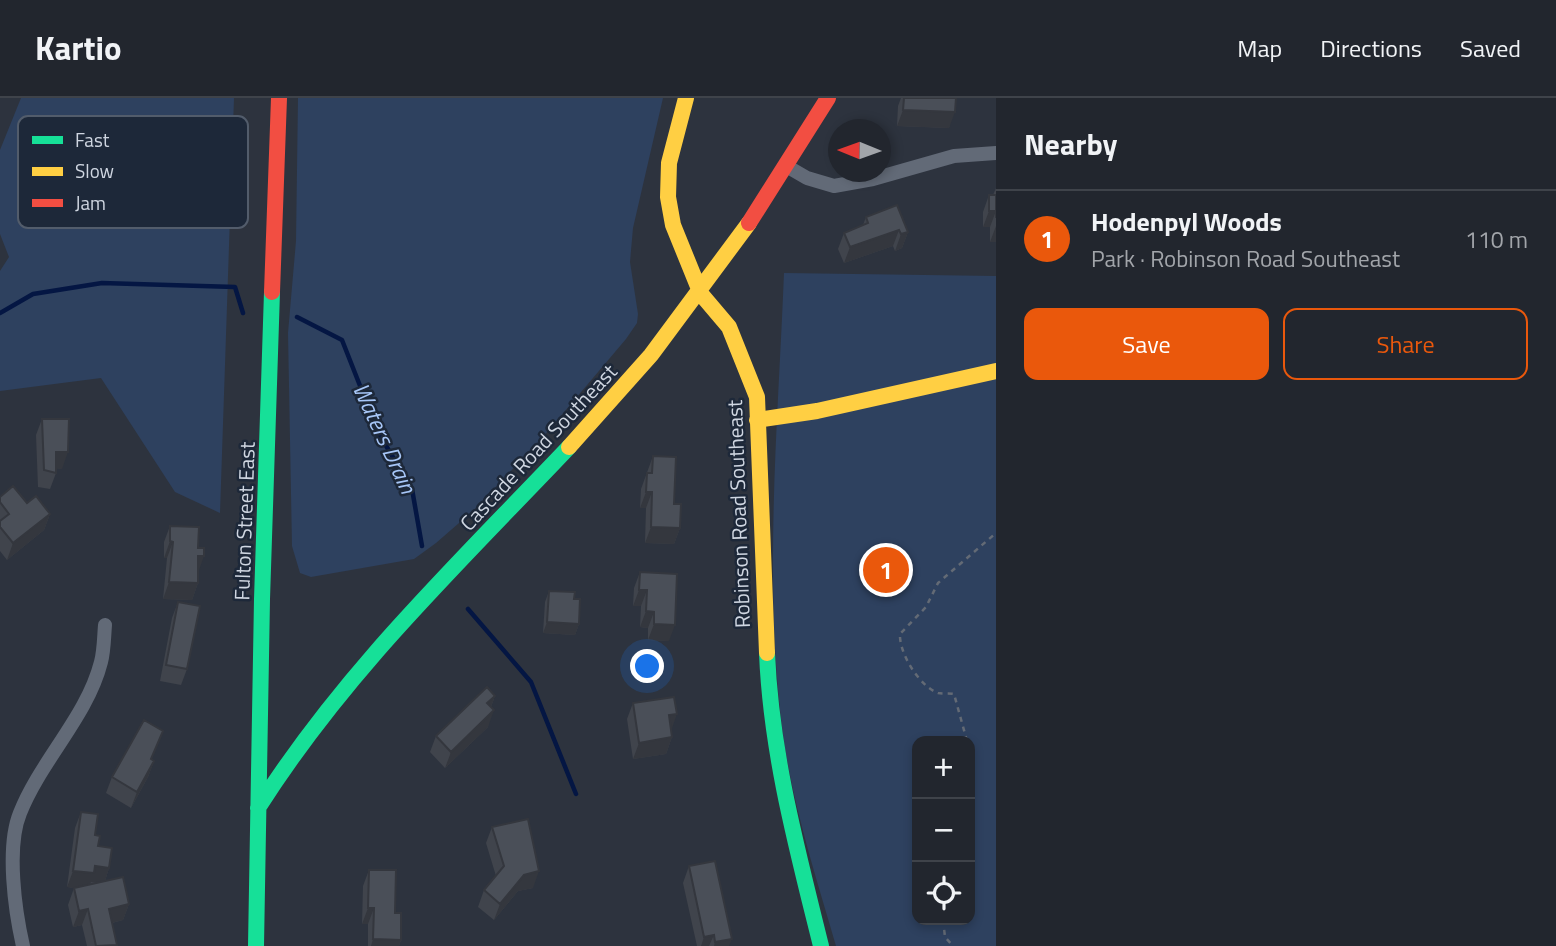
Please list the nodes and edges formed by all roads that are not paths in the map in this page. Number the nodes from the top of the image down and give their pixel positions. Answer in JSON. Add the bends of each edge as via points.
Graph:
{"nodes":[{"id":1,"x":279,"y":98,"type":"edge"},
{"id":2,"x":686,"y":98,"type":"edge"},
{"id":3,"x":828,"y":98,"type":"edge"},
{"id":4,"x":996,"y":153,"type":"edge"},
{"id":5,"x":788,"y":167,"type":"junction"},
{"id":6,"x":701,"y":294,"type":"junction"},
{"id":7,"x":996,"y":371,"type":"edge"},
{"id":8,"x":757,"y":420,"type":"junction"},
{"id":9,"x":105,"y":625,"type":"dead end"},
{"id":10,"x":258,"y":809,"type":"junction"},
{"id":11,"x":23,"y":946,"type":"edge"},
{"id":12,"x":256,"y":946,"type":"edge"},
{"id":13,"x":821,"y":946,"type":"edge"}],
"edges":[{"from":1,"to":10,"type":"main road","name":"Fulton Street East"},
{"from":2,"to":6,"type":"main road","name":"Robinson Road Southeast","via":[[669,163],[668,197],[673,225]]},
{"from":3,"to":5,"type":"main road","name":"Cascade Road Southeast"},
{"from":4,"to":5,"type":"street","via":[[954,156],[834,186]]},
{"from":5,"to":6,"type":"main road","name":"Cascade Road Southeast"},
{"from":6,"to":8,"type":"main road","name":"Robinson Road Southeast","via":[[729,327],[757,397]]},
{"from":6,"to":10,"type":"main road","name":"Cascade Road Southeast","via":[[597,416],[340,689],[291,753]]},
{"from":7,"to":8,"type":"main road","via":[[810,415]]},
{"from":8,"to":13,"type":"main road","name":"Robinson Road Southeast","via":[[769,705],[788,810]]},
{"from":9,"to":11,"type":"street","via":[[101,661],[87,698],[45,763],[19,816],[13,860]]},
{"from":10,"to":12,"type":"main road","name":"Fulton Street East"}]}
